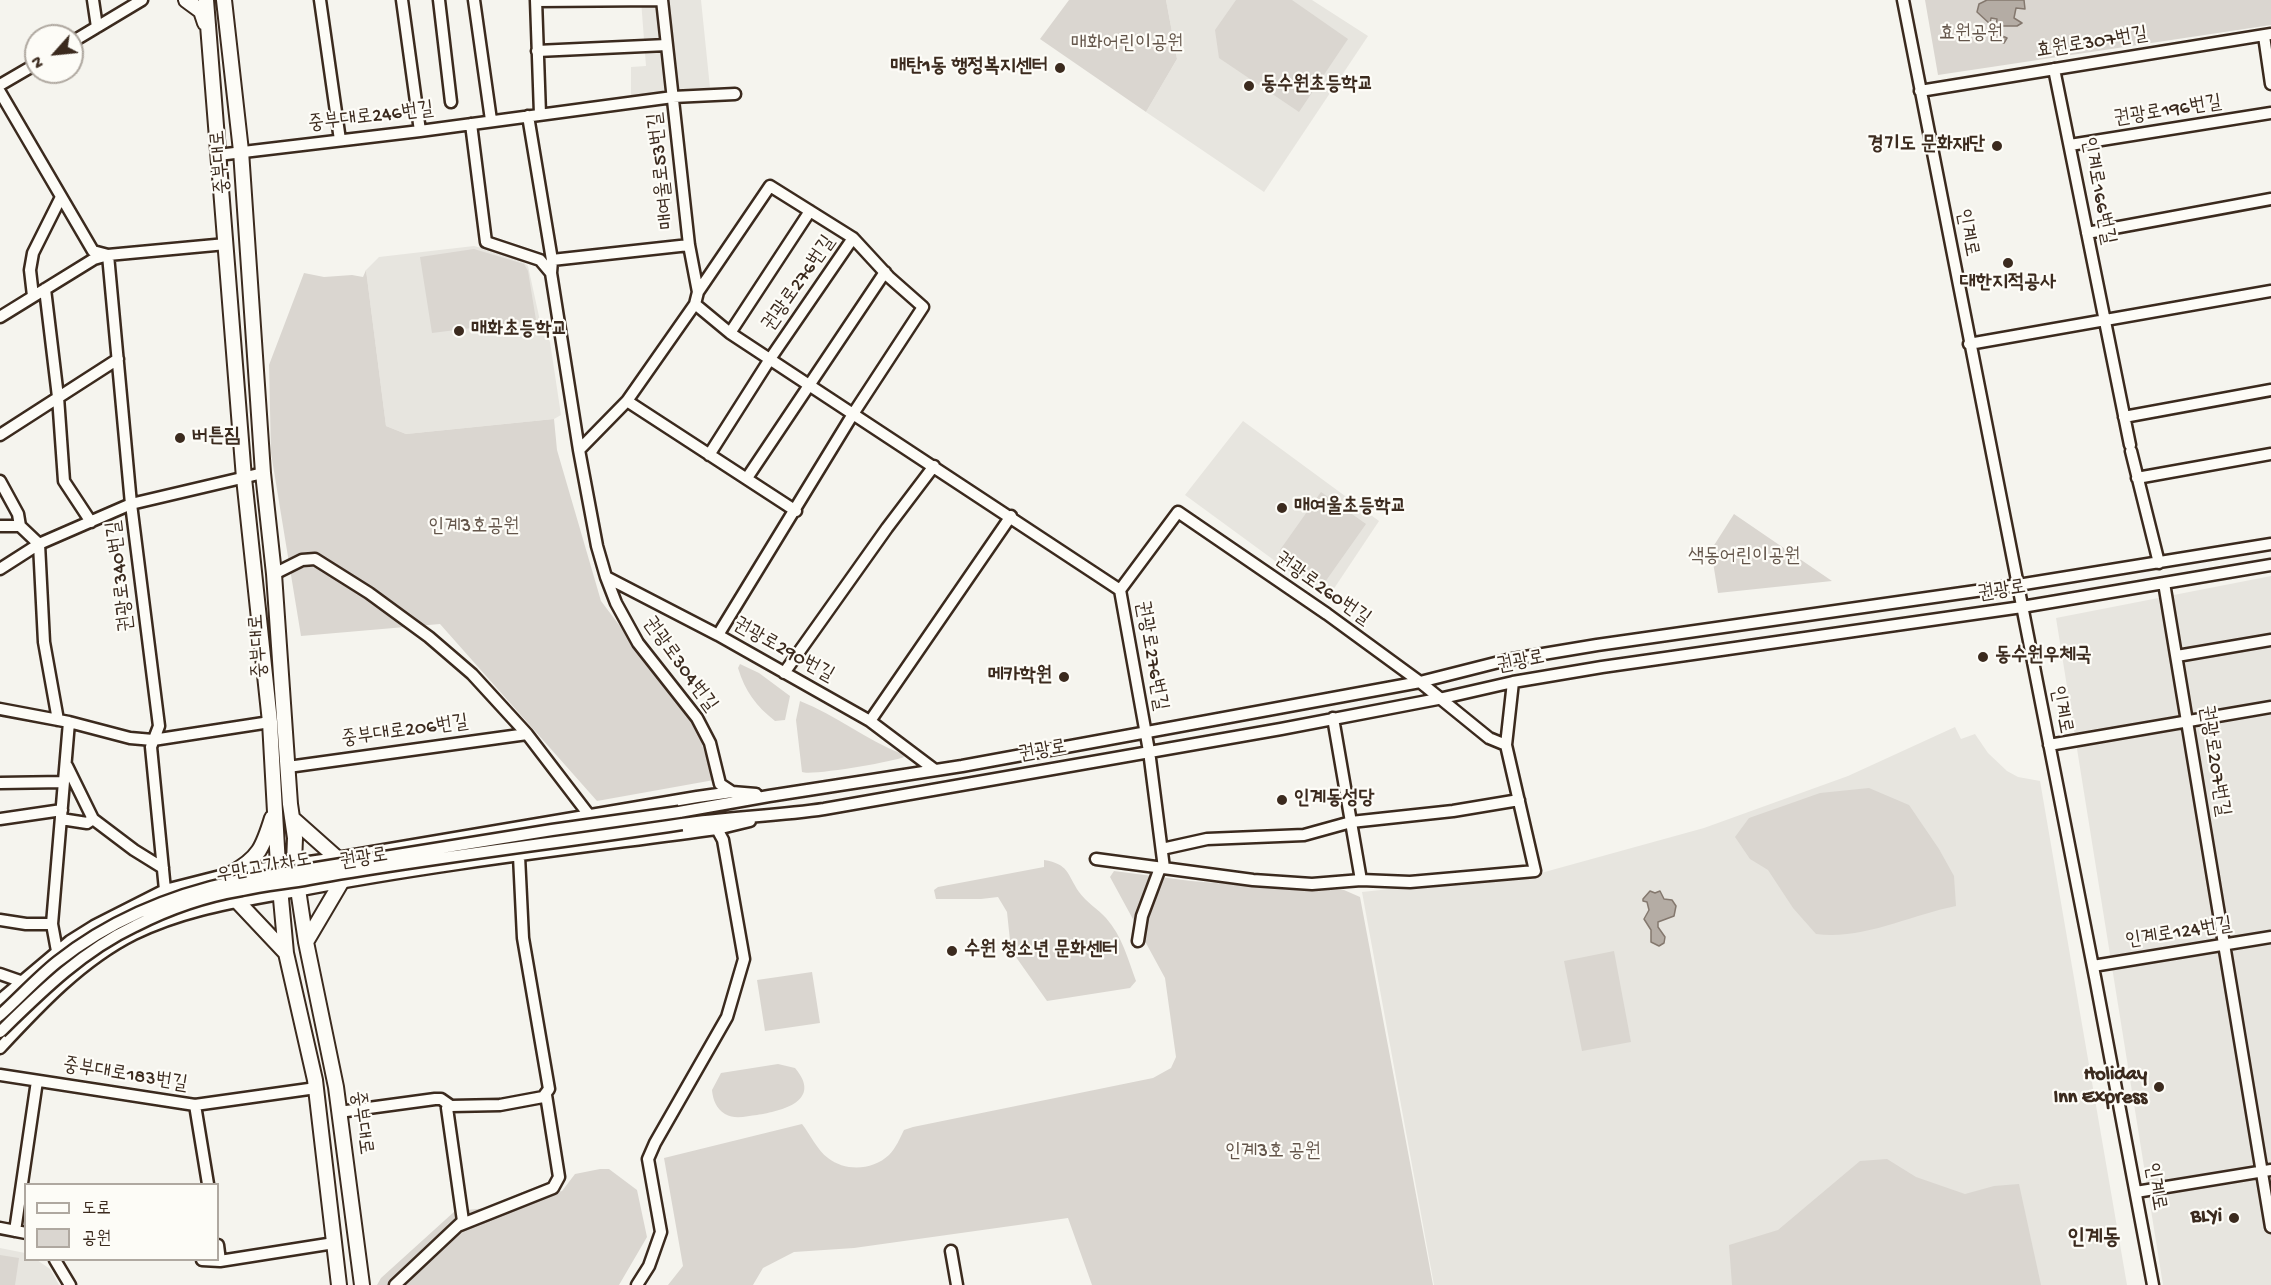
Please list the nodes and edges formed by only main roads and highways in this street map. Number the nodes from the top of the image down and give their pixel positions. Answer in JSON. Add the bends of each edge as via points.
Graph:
{"nodes":[{"id":1,"x":186,"y":0,"type":"edge"},
{"id":2,"x":206,"y":0,"type":"edge"},
{"id":3,"x":224,"y":0,"type":"edge"},
{"id":4,"x":210,"y":34,"type":"junction"},
{"id":5,"x":275,"y":807,"type":"junction"},
{"id":6,"x":292,"y":818,"type":"junction"},
{"id":7,"x":337,"y":858,"type":"road end"},
{"id":8,"x":232,"y":873,"type":"road end"},
{"id":9,"x":342,"y":881,"type":"road end"},
{"id":10,"x":237,"y":901,"type":"road end"},
{"id":11,"x":306,"y":942,"type":"junction"},
{"id":12,"x":286,"y":953,"type":"junction"},
{"id":13,"x":339,"y":1285,"type":"edge"},
{"id":14,"x":362,"y":1285,"type":"edge"}],
"edges":[{"from":1,"to":4,"type":"main road","via":[[201,11]]},
{"from":2,"to":4,"type":"main road","name":"중부대로"},
{"from":3,"to":6,"type":"main road","name":"중부대로","via":[[241,151]]},
{"from":4,"to":5,"type":"main road","name":"중부대로","via":[[244,478]]},
{"from":5,"to":8,"type":"main road","via":[[256,856]]},
{"from":5,"to":12,"type":"main road","name":"중부대로"},
{"from":6,"to":7,"type":"main road"},
{"from":6,"to":11,"type":"main road","name":"중부대로","via":[[294,863]]},
{"from":9,"to":11,"type":"main road"},
{"from":10,"to":12,"type":"main road"},
{"from":11,"to":14,"type":"main road","name":"중부대로","via":[[339,1112]]},
{"from":12,"to":13,"type":"main road","name":"중부대로","via":[[316,1088]]}]}
